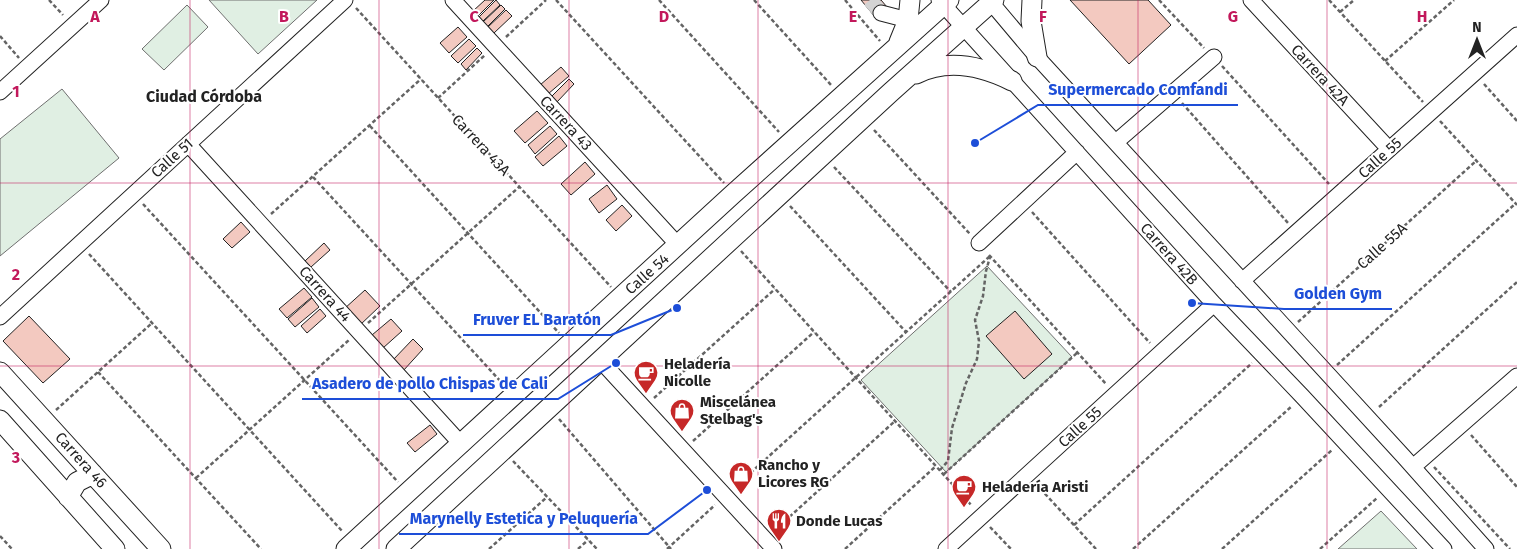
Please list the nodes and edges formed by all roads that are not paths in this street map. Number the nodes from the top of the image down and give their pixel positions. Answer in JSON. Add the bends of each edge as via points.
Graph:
{"nodes":[{"id":1,"x":101,"y":0,"type":"edge"},
{"id":2,"x":453,"y":0,"type":"edge"},
{"id":3,"x":910,"y":0,"type":"edge"},
{"id":4,"x":1032,"y":0,"type":"edge"},
{"id":5,"x":1251,"y":0,"type":"edge"},
{"id":6,"x":991,"y":1,"type":"edge"},
{"id":7,"x":944,"y":2,"type":"edge"},
{"id":8,"x":350,"y":4,"type":"edge"},
{"id":9,"x":880,"y":13,"type":"tunnel mouth"},
{"id":10,"x":908,"y":20,"type":"junction"},
{"id":11,"x":964,"y":28,"type":"junction"},
{"id":12,"x":1517,"y":36,"type":"edge"},
{"id":13,"x":887,"y":49,"type":"junction"},
{"id":14,"x":1037,"y":57,"type":"junction"},
{"id":15,"x":1214,"y":57,"type":"road end"},
{"id":16,"x":1012,"y":81,"type":"junction"},
{"id":17,"x":0,"y":92,"type":"edge"},
{"id":18,"x":891,"y":92,"type":"junction"},
{"id":19,"x":1116,"y":142,"type":"junction"},
{"id":20,"x":188,"y":144,"type":"junction"},
{"id":21,"x":1390,"y":149,"type":"junction"},
{"id":22,"x":1077,"y":152,"type":"junction"},
{"id":23,"x":979,"y":243,"type":"road end"},
{"id":24,"x":678,"y":245,"type":"junction"},
{"id":25,"x":1242,"y":281,"type":"junction"},
{"id":26,"x":1214,"y":304,"type":"junction"},
{"id":27,"x":0,"y":316,"type":"edge"},
{"id":28,"x":600,"y":360,"type":"junction"},
{"id":29,"x":0,"y":372,"type":"edge"},
{"id":30,"x":1517,"y":376,"type":"edge"},
{"id":31,"x":0,"y":420,"type":"edge"},
{"id":32,"x":462,"y":445,"type":"junction"},
{"id":33,"x":1413,"y":466,"type":"junction"},
{"id":34,"x":93,"y":474,"type":"junction"},
{"id":35,"x":68,"y":497,"type":"junction"},
{"id":36,"x":345,"y":541,"type":"edge"},
{"id":37,"x":769,"y":544,"type":"edge"},
{"id":38,"x":114,"y":548,"type":"edge"},
{"id":39,"x":161,"y":549,"type":"edge"},
{"id":40,"x":396,"y":549,"type":"edge"},
{"id":41,"x":946,"y":549,"type":"edge"},
{"id":42,"x":1444,"y":549,"type":"edge"},
{"id":43,"x":1486,"y":549,"type":"edge"}],
"edges":[{"from":1,"to":17,"type":"street"},
{"from":2,"to":24,"type":"street","name":"Carrera 43"},
{"from":3,"to":10,"type":"main road"},
{"from":4,"to":14,"type":"main road","via":[[1031,21]]},
{"from":5,"to":21,"type":"street","name":"Carrera 42A"},
{"from":6,"to":11,"type":"main road","name":"Calle 54"},
{"from":6,"to":14,"type":"street"},
{"from":7,"to":11,"type":"street","name":"Carrera 42B"},
{"from":7,"to":13,"type":"main road","name":"Calle 54"},
{"from":8,"to":20,"type":"street","name":"Calle 51"},
{"from":9,"to":10,"type":"street"},
{"from":10,"to":13,"type":"main road","via":[[901,38]]},
{"from":11,"to":16,"type":"street","name":"Carrera 42B"},
{"from":11,"to":18,"type":"main road","name":"Calle 54"},
{"from":12,"to":21,"type":"street","name":"Calle 55"},
{"from":13,"to":24,"type":"main road","name":"Calle 54"},
{"from":14,"to":19,"type":"street"},
{"from":15,"to":19,"type":"street"},
{"from":16,"to":18,"type":"main road","via":[[995,72],[958,64],[922,72]]},
{"from":16,"to":22,"type":"street","name":"Carrera 42B"},
{"from":18,"to":28,"type":"main road","name":"Calle 54"},
{"from":19,"to":25,"type":"street"},
{"from":20,"to":27,"type":"street","name":"Calle 51"},
{"from":20,"to":32,"type":"street","name":"Carrera 44"},
{"from":21,"to":25,"type":"street","name":"Calle 55"},
{"from":22,"to":23,"type":"street"},
{"from":22,"to":26,"type":"street","name":"Carrera 42B"},
{"from":24,"to":32,"type":"main road","name":"Calle 54"},
{"from":25,"to":33,"type":"street"},
{"from":26,"to":41,"type":"street","name":"Calle 55"},
{"from":26,"to":42,"type":"street","name":"Carrera 42B"},
{"from":28,"to":37,"type":"street"},
{"from":28,"to":40,"type":"main road","name":"Calle 54"},
{"from":29,"to":34,"type":"main road","name":"Carrera 46"},
{"from":30,"to":33,"type":"street"},
{"from":31,"to":35,"type":"main road"},
{"from":32,"to":36,"type":"main road","name":"Calle 54"},
{"from":33,"to":43,"type":"street"},
{"from":34,"to":35,"type":"main road","via":[[77,482]]},
{"from":34,"to":39,"type":"main road","name":"Carrera 46"},
{"from":35,"to":38,"type":"main road"}]}
